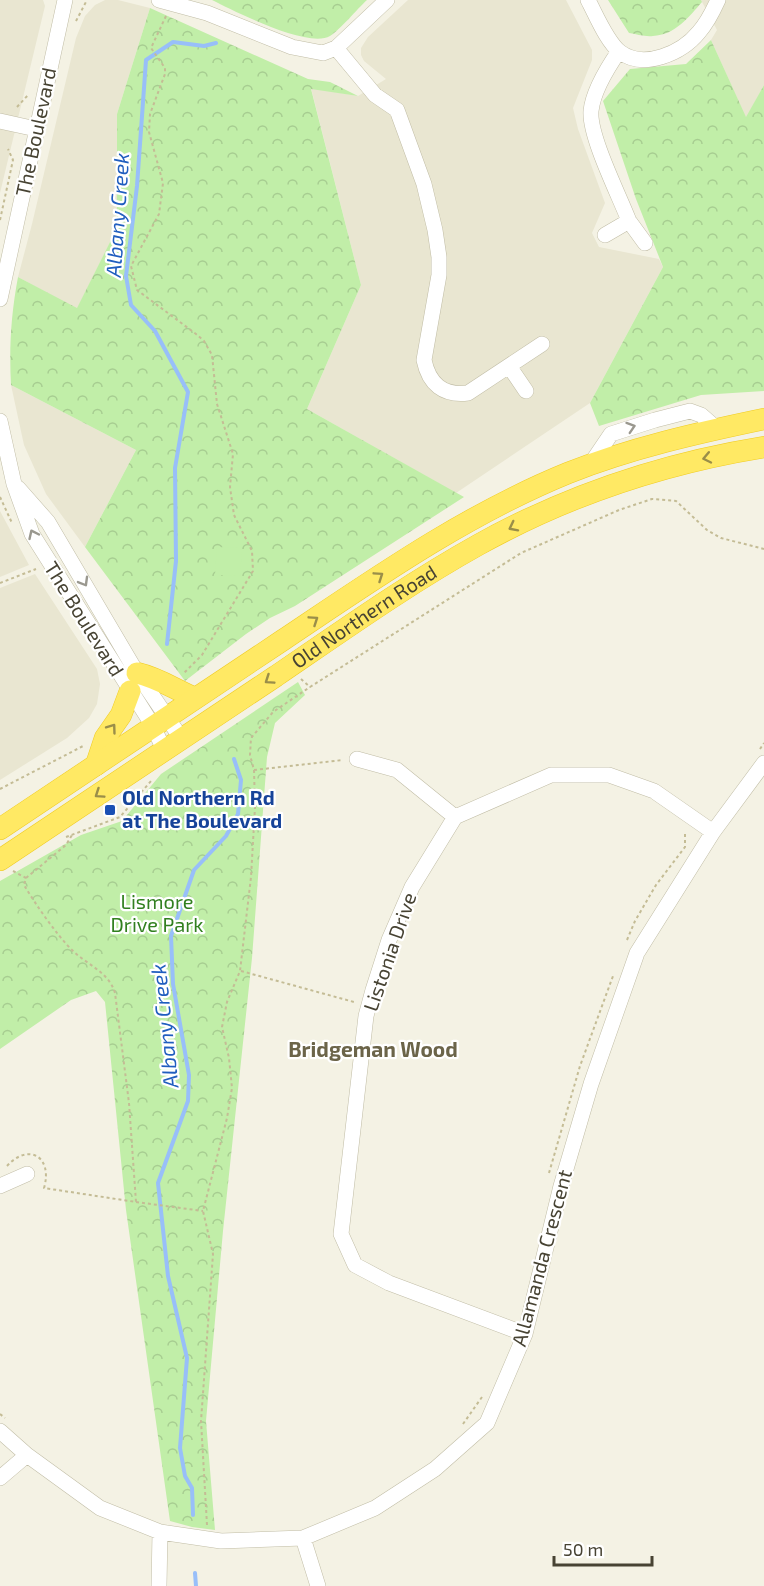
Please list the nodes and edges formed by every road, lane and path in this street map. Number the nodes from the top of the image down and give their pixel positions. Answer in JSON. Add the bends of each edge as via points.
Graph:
{"nodes":[{"id":1,"x":65,"y":0,"type":"edge"},
{"id":2,"x":87,"y":0,"type":"edge"},
{"id":3,"x":184,"y":0,"type":"edge"},
{"id":4,"x":387,"y":0,"type":"edge"},
{"id":5,"x":588,"y":0,"type":"edge"},
{"id":6,"x":718,"y":0,"type":"edge"},
{"id":7,"x":164,"y":5,"type":"edge"},
{"id":8,"x":207,"y":13,"type":"junction"},
{"id":9,"x":75,"y":23,"type":"dead end"},
{"id":10,"x":336,"y":48,"type":"junction"},
{"id":11,"x":619,"y":51,"type":"junction"},
{"id":12,"x":0,"y":121,"type":"edge"},
{"id":13,"x":36,"y":129,"type":"junction"},
{"id":14,"x":8,"y":148,"type":"dead end"},
{"id":15,"x":0,"y":220,"type":"edge"},
{"id":16,"x":629,"y":221,"type":"junction"},
{"id":17,"x":605,"y":235,"type":"dead end"},
{"id":18,"x":645,"y":243,"type":"dead end"},
{"id":19,"x":0,"y":299,"type":"edge"},
{"id":20,"x":542,"y":344,"type":"dead end"},
{"id":21,"x":509,"y":366,"type":"junction"},
{"id":22,"x":526,"y":391,"type":"dead end"},
{"id":23,"x":764,"y":419,"type":"edge"},
{"id":24,"x":0,"y":421,"type":"edge"},
{"id":25,"x":764,"y":447,"type":"edge"},
{"id":26,"x":14,"y":484,"type":"junction"},
{"id":27,"x":0,"y":497,"type":"edge"},
{"id":28,"x":16,"y":531,"type":"dead end"},
{"id":29,"x":764,"y":549,"type":"edge"},
{"id":30,"x":43,"y":569,"type":"junction"},
{"id":31,"x":0,"y":583,"type":"edge"},
{"id":32,"x":300,"y":678,"type":"dead end"},
{"id":33,"x":177,"y":680,"type":"dead end"},
{"id":34,"x":133,"y":682,"type":"junction"},
{"id":35,"x":310,"y":687,"type":"junction"},
{"id":36,"x":195,"y":698,"type":"junction"},
{"id":37,"x":160,"y":722,"type":"junction"},
{"id":38,"x":92,"y":738,"type":"dead end"},
{"id":39,"x":173,"y":744,"type":"junction"},
{"id":40,"x":357,"y":759,"type":"joint"},
{"id":41,"x":764,"y":764,"type":"edge"},
{"id":42,"x":96,"y":765,"type":"junction"},
{"id":43,"x":254,"y":770,"type":"junction"},
{"id":44,"x":157,"y":774,"type":"dead end"},
{"id":45,"x":0,"y":789,"type":"edge"},
{"id":46,"x":455,"y":817,"type":"junction"},
{"id":47,"x":0,"y":829,"type":"edge"},
{"id":48,"x":713,"y":832,"type":"junction"},
{"id":49,"x":72,"y":835,"type":"junction"},
{"id":50,"x":59,"y":839,"type":"dead end"},
{"id":51,"x":6,"y":868,"type":"edge"},
{"id":52,"x":26,"y":878,"type":"junction"},
{"id":53,"x":240,"y":971,"type":"junction"},
{"id":54,"x":369,"y":1006,"type":"junction"},
{"id":55,"x":7,"y":1166,"type":"dead end"},
{"id":56,"x":27,"y":1174,"type":"dead end"},
{"id":57,"x":0,"y":1186,"type":"edge"},
{"id":58,"x":136,"y":1202,"type":"junction"},
{"id":59,"x":203,"y":1211,"type":"junction"},
{"id":60,"x":525,"y":1334,"type":"junction"},
{"id":61,"x":487,"y":1390,"type":"dead end"},
{"id":62,"x":0,"y":1414,"type":"edge"},
{"id":63,"x":4,"y":1426,"type":"edge"},
{"id":64,"x":460,"y":1427,"type":"dead end"},
{"id":65,"x":27,"y":1455,"type":"junction"},
{"id":66,"x":0,"y":1478,"type":"edge"},
{"id":67,"x":160,"y":1532,"type":"junction"},
{"id":68,"x":208,"y":1532,"type":"dead end"},
{"id":69,"x":303,"y":1538,"type":"junction"},
{"id":70,"x":159,"y":1586,"type":"edge"},
{"id":71,"x":318,"y":1586,"type":"edge"}],
"edges":[{"from":1,"to":13,"type":"street","name":"The Boulevard"},
{"from":2,"to":9,"type":"path"},
{"from":3,"to":8,"type":"street"},
{"from":4,"to":10,"type":"street"},
{"from":5,"to":11,"type":"street"},
{"from":6,"to":11,"type":"street","via":[[700,31],[672,53],[641,59]]},
{"from":7,"to":8,"type":"street"},
{"from":7,"to":33,"type":"path","via":[[151,48],[162,62],[165,74],[150,114],[149,132],[163,183],[159,214],[131,266],[137,290],[196,334],[212,355],[217,404],[233,454],[230,487],[234,515],[254,560],[253,571],[202,655]]},
{"from":8,"to":10,"type":"street","via":[[292,46],[323,52]]},
{"from":10,"to":21,"type":"street","via":[[375,95],[397,110],[424,184],[439,257],[424,360],[427,374],[435,384],[455,395],[468,393]]},
{"from":11,"to":16,"type":"street","via":[[605,72],[591,109],[592,129]]},
{"from":12,"to":13,"type":"street"},
{"from":13,"to":19,"type":"street","name":"The Boulevard"},
{"from":14,"to":15,"type":"path","via":[[13,160]]},
{"from":16,"to":17,"type":"street"},
{"from":16,"to":18,"type":"street"},
{"from":20,"to":21,"type":"street"},
{"from":21,"to":22,"type":"street"},
{"from":36,"to":23,"type":"highway","name":"Old Northern Road","one_way":true,"via":[[411,555],[505,502],[637,448]]},
{"from":24,"to":26,"type":"street","name":"The Boulevard"},
{"from":25,"to":39,"type":"highway","name":"Old Northern Road","one_way":true,"via":[[651,472],[527,519],[417,582]]},
{"from":30,"to":26,"type":"street","name":"The Boulevard","one_way":true},
{"from":26,"to":34,"type":"street","name":"The Boulevard","one_way":true,"via":[[48,522]]},
{"from":27,"to":28,"type":"path"},
{"from":29,"to":35,"type":"path","via":[[721,538],[676,501],[652,499],[521,553]]},
{"from":30,"to":31,"type":"path"},
{"from":30,"to":34,"type":"street","name":"The Boulevard"},
{"from":32,"to":35,"type":"path"},
{"from":34,"to":36,"type":"highway","via":[[155,677]]},
{"from":34,"to":37,"type":"street","name":"The Boulevard"},
{"from":42,"to":34,"type":"highway","one_way":true},
{"from":35,"to":43,"type":"path","via":[[273,712],[250,738]]},
{"from":36,"to":37,"type":"highway","name":"Old Northern Road"},
{"from":37,"to":39,"type":"street","name":"The Boulevard"},
{"from":37,"to":42,"type":"highway","name":"Old Northern Road"},
{"from":38,"to":45,"type":"path"},
{"from":39,"to":51,"type":"highway","name":"Old Northern Road","one_way":true},
{"from":40,"to":43,"type":"path"},
{"from":40,"to":46,"type":"street","via":[[397,771]]},
{"from":41,"to":48,"type":"street","name":"Allamanda Crescent"},
{"from":42,"to":47,"type":"highway","name":"Old Northern Road"},
{"from":43,"to":53,"type":"path","via":[[251,877]]},
{"from":44,"to":49,"type":"path","via":[[120,817]]},
{"from":46,"to":48,"type":"street","via":[[551,775],[609,775],[654,791]]},
{"from":46,"to":54,"type":"street","name":"Listonia Drive","via":[[412,887],[389,940]]},
{"from":48,"to":60,"type":"street","name":"Allamanda Crescent","via":[[637,953],[571,1152]]},
{"from":49,"to":50,"type":"path"},
{"from":49,"to":52,"type":"path","via":[[66,845]]},
{"from":51,"to":52,"type":"path"},
{"from":52,"to":58,"type":"path","via":[[24,885],[32,899],[72,950],[112,981],[129,1103]]},
{"from":53,"to":54,"type":"path"},
{"from":53,"to":59,"type":"path","via":[[222,1027],[232,1088]]},
{"from":54,"to":60,"type":"street","name":"Listonia Drive","via":[[341,1234],[355,1265],[388,1283]]},
{"from":55,"to":58,"type":"path","via":[[26,1154],[38,1157],[46,1165],[48,1175],[44,1188]]},
{"from":56,"to":57,"type":"street"},
{"from":58,"to":59,"type":"path"},
{"from":59,"to":68,"type":"path","via":[[213,1254],[201,1421]]},
{"from":60,"to":69,"type":"street","name":"Allamanda Crescent","via":[[487,1423],[435,1469],[375,1508]]},
{"from":61,"to":64,"type":"path"},
{"from":62,"to":63,"type":"path"},
{"from":63,"to":65,"type":"street","name":"Allamanda Crescent"},
{"from":65,"to":66,"type":"street"},
{"from":65,"to":67,"type":"street","name":"Allamanda Crescent","via":[[100,1508]]},
{"from":67,"to":69,"type":"street","name":"Allamanda Crescent","via":[[221,1541]]},
{"from":67,"to":70,"type":"street"},
{"from":69,"to":71,"type":"street"}]}
